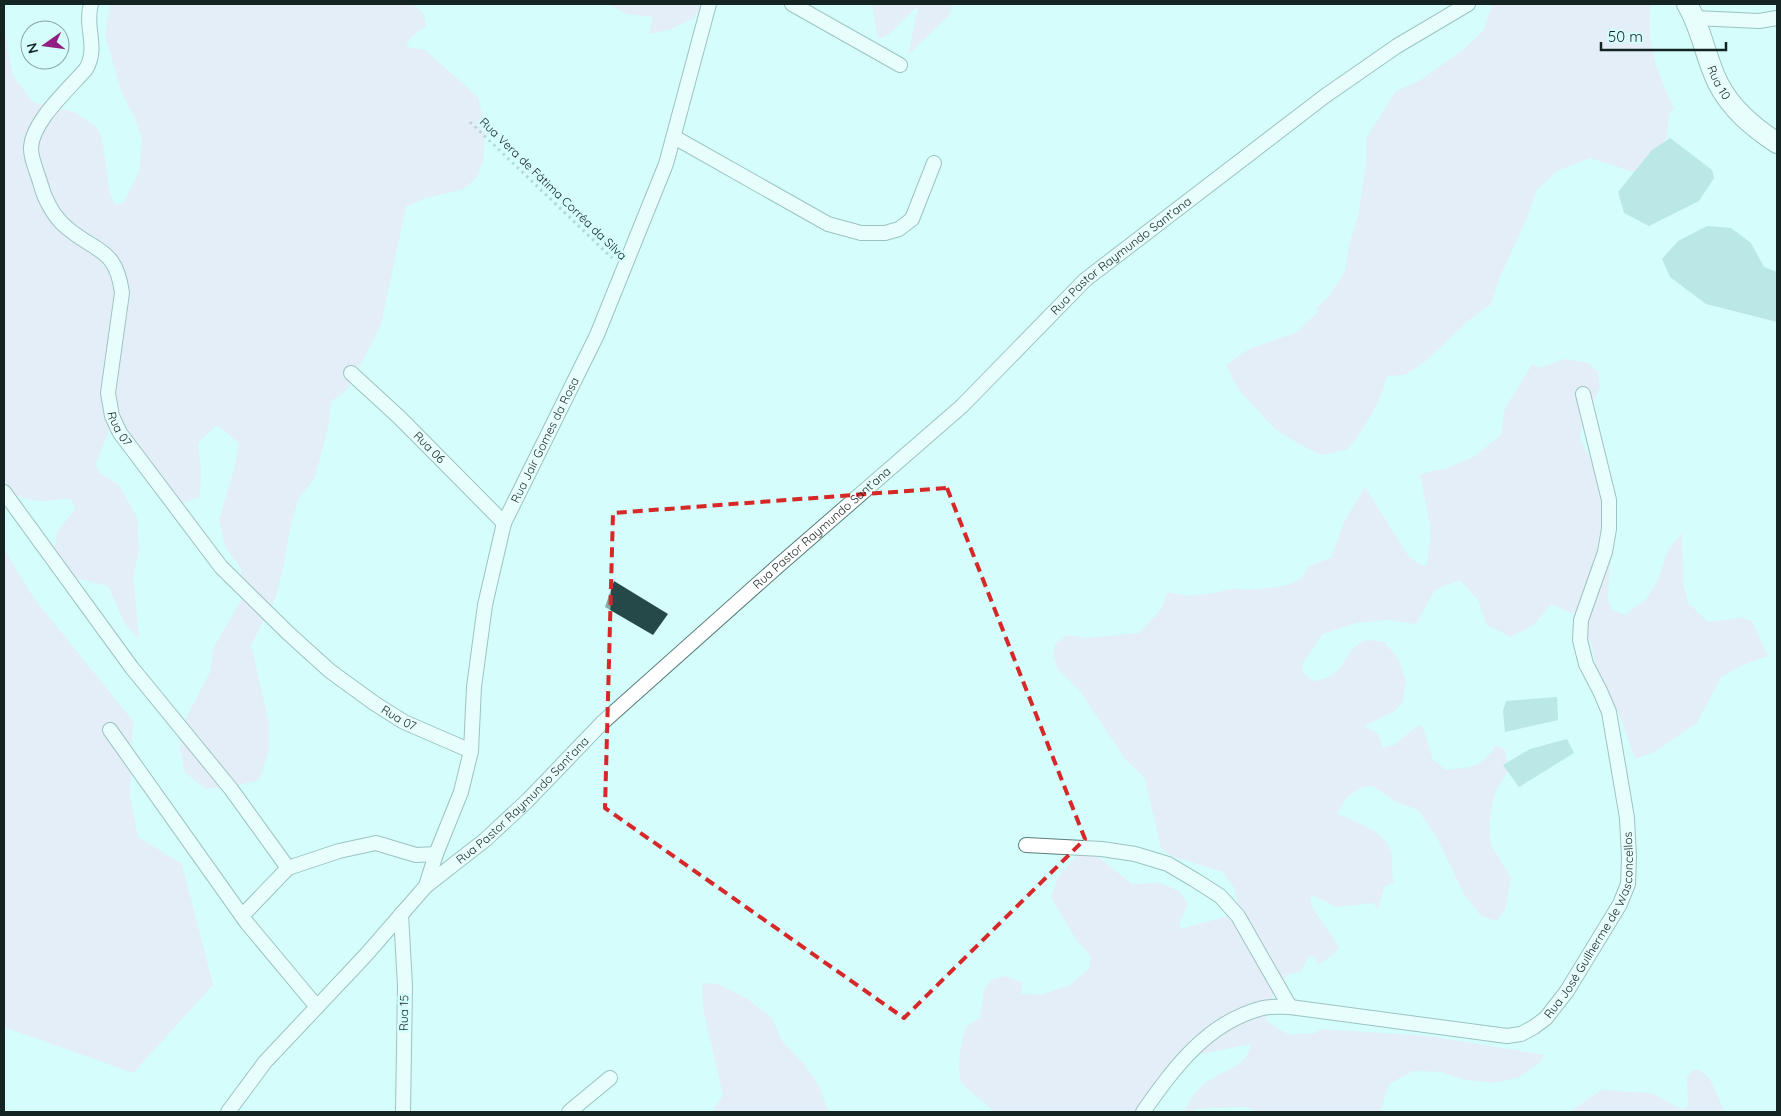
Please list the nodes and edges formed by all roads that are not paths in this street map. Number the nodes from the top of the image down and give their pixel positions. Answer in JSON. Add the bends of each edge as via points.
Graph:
{"nodes":[{"id":1,"x":91,"y":4,"type":"edge"},
{"id":2,"x":709,"y":4,"type":"edge"},
{"id":3,"x":792,"y":4,"type":"edge"},
{"id":4,"x":1468,"y":4,"type":"edge"},
{"id":5,"x":1691,"y":11,"type":"edge"},
{"id":6,"x":1777,"y":18,"type":"edge"},
{"id":7,"x":900,"y":65,"type":"dead end"},
{"id":8,"x":674,"y":137,"type":"junction"},
{"id":9,"x":1777,"y":143,"type":"edge"},
{"id":10,"x":934,"y":163,"type":"dead end"},
{"id":11,"x":351,"y":373,"type":"dead end"},
{"id":12,"x":1583,"y":394,"type":"dead end"},
{"id":13,"x":4,"y":492,"type":"edge"},
{"id":14,"x":504,"y":523,"type":"junction"},
{"id":15,"x":110,"y":730,"type":"dead end"},
{"id":16,"x":471,"y":751,"type":"junction"},
{"id":17,"x":1026,"y":845,"type":"dead end"},
{"id":18,"x":436,"y":854,"type":"junction"},
{"id":19,"x":288,"y":868,"type":"junction"},
{"id":20,"x":426,"y":886,"type":"junction"},
{"id":21,"x":401,"y":914,"type":"junction"},
{"id":22,"x":242,"y":916,"type":"junction"},
{"id":23,"x":318,"y":1007,"type":"junction"},
{"id":24,"x":1290,"y":1007,"type":"junction"},
{"id":25,"x":610,"y":1078,"type":"dead end"},
{"id":26,"x":228,"y":1112,"type":"edge"},
{"id":27,"x":402,"y":1112,"type":"edge"},
{"id":28,"x":569,"y":1112,"type":"edge"},
{"id":29,"x":1143,"y":1112,"type":"edge"}],
"edges":[{"from":1,"to":16,"type":"street","name":"Rua 07","via":[[92,60],[38,124],[32,136],[31,150],[43,192],[54,214],[66,227],[109,256],[120,277],[122,293],[108,393],[112,416],[120,433],[221,567],[288,633],[330,671],[374,703],[404,722]]},
{"from":2,"to":8,"type":"street","name":"Rua Jair Gomes da Rosa"},
{"from":3,"to":7,"type":"street"},
{"from":4,"to":20,"type":"street","name":"Rua Pastor Raymundo Sant’ana","via":[[1398,46],[1325,96],[1086,280],[962,406],[609,717],[485,840]]},
{"from":5,"to":6,"type":"street","via":[[1759,21]]},
{"from":5,"to":9,"type":"street","name":"Rua 10","via":[[1718,83],[1731,103],[1756,129]]},
{"from":8,"to":10,"type":"street","via":[[828,224],[861,233],[885,233],[899,229],[912,219]]},
{"from":8,"to":14,"type":"street","name":"Rua Jair Gomes da Rosa","via":[[597,335]]},
{"from":11,"to":14,"type":"street","name":"Rua 06"},
{"from":12,"to":24,"type":"street","name":"Rua José Guilherme de Wasconcellos","via":[[1609,500],[1610,528],[1581,620],[1580,640],[1586,664],[1609,712],[1627,818],[1628,884],[1620,904],[1567,991],[1546,1018],[1521,1034],[1507,1036]]},
{"from":13,"to":19,"type":"street","via":[[132,668],[231,789]]},
{"from":14,"to":16,"type":"street","name":"Rua Jair Gomes da Rosa","via":[[485,605],[474,687]]},
{"from":15,"to":22,"type":"street"},
{"from":16,"to":18,"type":"street","name":"Rua Jair Gomes da Rosa","via":[[461,792]]},
{"from":17,"to":24,"type":"street","via":[[1135,854],[1168,864],[1195,880],[1220,896],[1238,916]]},
{"from":18,"to":19,"type":"street","via":[[416,855],[376,843]]},
{"from":18,"to":20,"type":"street","name":"Rua Jair Gomes da Rosa"},
{"from":19,"to":22,"type":"street"},
{"from":20,"to":21,"type":"street","name":"Rua Pastor Raymundo Sant’ana"},
{"from":21,"to":23,"type":"street","name":"Rua Pastor Raymundo Sant’ana"},
{"from":21,"to":27,"type":"street","name":"Rua 15","via":[[404,978]]},
{"from":22,"to":23,"type":"street"},
{"from":23,"to":26,"type":"street","name":"Rua Pastor Raymundo Sant’ana","via":[[265,1062]]},
{"from":24,"to":29,"type":"street","name":"Rua José Guilherme de Wasconcellos","via":[[1264,1008],[1225,1023],[1194,1047],[1171,1072]]},
{"from":25,"to":28,"type":"street"}]}
